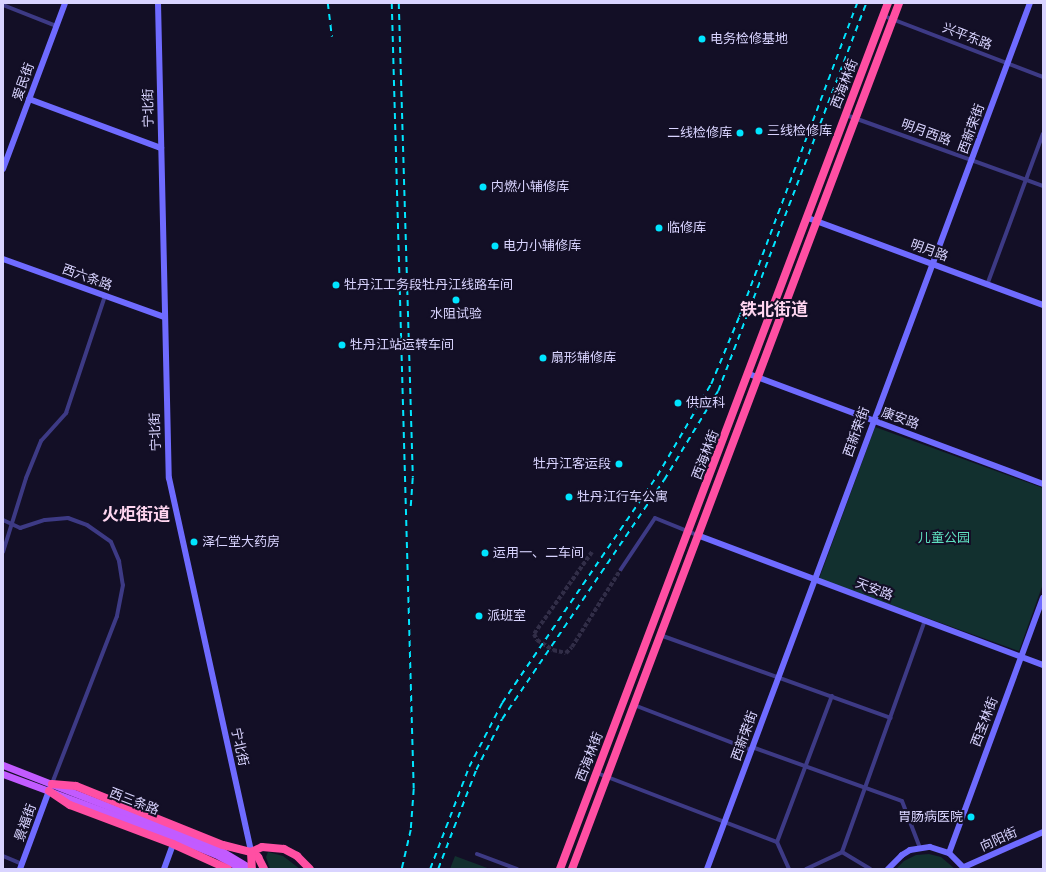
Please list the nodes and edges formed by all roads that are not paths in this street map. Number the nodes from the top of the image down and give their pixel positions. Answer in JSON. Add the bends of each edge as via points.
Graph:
{"nodes":[{"id":1,"x":65,"y":3,"type":"edge"},
{"id":2,"x":158,"y":3,"type":"edge"},
{"id":3,"x":888,"y":3,"type":"edge"},
{"id":4,"x":900,"y":3,"type":"edge"},
{"id":5,"x":1030,"y":3,"type":"edge"},
{"id":6,"x":3,"y":5,"type":"edge"},
{"id":7,"x":884,"y":16,"type":"junction"},
{"id":8,"x":893,"y":20,"type":"junction"},
{"id":9,"x":56,"y":26,"type":"junction"},
{"id":10,"x":1007,"y":63,"type":"junction"},
{"id":11,"x":1043,"y":77,"type":"edge"},
{"id":12,"x":29,"y":99,"type":"junction"},
{"id":13,"x":846,"y":115,"type":"junction"},
{"id":14,"x":856,"y":118,"type":"junction"},
{"id":15,"x":1043,"y":134,"type":"edge"},
{"id":16,"x":161,"y":148,"type":"junction"},
{"id":17,"x":972,"y":160,"type":"junction"},
{"id":18,"x":3,"y":169,"type":"edge"},
{"id":19,"x":1026,"y":180,"type":"junction"},
{"id":20,"x":1043,"y":186,"type":"edge"},
{"id":21,"x":808,"y":218,"type":"junction"},
{"id":22,"x":817,"y":222,"type":"junction"},
{"id":23,"x":3,"y":259,"type":"edge"},
{"id":24,"x":932,"y":264,"type":"junction"},
{"id":25,"x":987,"y":285,"type":"junction"},
{"id":26,"x":105,"y":296,"type":"junction"},
{"id":27,"x":1043,"y":305,"type":"edge"},
{"id":28,"x":164,"y":317,"type":"junction"},
{"id":29,"x":749,"y":374,"type":"junction"},
{"id":30,"x":758,"y":378,"type":"junction"},
{"id":31,"x":872,"y":420,"type":"junction"},
{"id":32,"x":1043,"y":484,"type":"edge"},
{"id":33,"x":3,"y":520,"type":"edge"},
{"id":34,"x":12,"y":523,"type":"junction"},
{"id":35,"x":693,"y":534,"type":"junction"},
{"id":36,"x":3,"y":552,"type":"edge"},
{"id":37,"x":621,"y":569,"type":"tunnel mouth"},
{"id":38,"x":814,"y":579,"type":"junction"},
{"id":39,"x":1043,"y":598,"type":"edge"},
{"id":40,"x":925,"y":620,"type":"junction"},
{"id":41,"x":660,"y":635,"type":"junction"},
{"id":42,"x":1022,"y":657,"type":"junction"},
{"id":43,"x":1043,"y":665,"type":"edge"},
{"id":44,"x":778,"y":677,"type":"junction"},
{"id":45,"x":832,"y":696,"type":"junction"},
{"id":46,"x":634,"y":705,"type":"junction"},
{"id":47,"x":890,"y":718,"type":"junction"},
{"id":48,"x":752,"y":749,"type":"junction"},
{"id":49,"x":3,"y":765,"type":"edge"},
{"id":50,"x":806,"y":766,"type":"junction"},
{"id":51,"x":597,"y":773,"type":"junction"},
{"id":52,"x":3,"y":774,"type":"edge"},
{"id":53,"x":607,"y":777,"type":"junction"},
{"id":54,"x":50,"y":787,"type":"junction"},
{"id":55,"x":866,"y":788,"type":"junction"},
{"id":56,"x":725,"y":822,"type":"junction"},
{"id":57,"x":161,"y":829,"type":"junction"},
{"id":58,"x":1043,"y":832,"type":"edge"},
{"id":59,"x":777,"y":842,"type":"junction"},
{"id":60,"x":173,"y":844,"type":"junction"},
{"id":61,"x":920,"y":848,"type":"junction"},
{"id":62,"x":251,"y":852,"type":"junction"},
{"id":63,"x":842,"y":852,"type":"junction"},
{"id":64,"x":949,"y":853,"type":"junction"},
{"id":65,"x":477,"y":854,"type":"dead end"},
{"id":66,"x":3,"y":856,"type":"edge"},
{"id":67,"x":21,"y":867,"type":"edge"},
{"id":68,"x":964,"y":868,"type":"edge"},
{"id":69,"x":164,"y":869,"type":"edge"},
{"id":70,"x":228,"y":869,"type":"edge"},
{"id":71,"x":242,"y":869,"type":"edge"},
{"id":72,"x":252,"y":869,"type":"edge"},
{"id":73,"x":264,"y":869,"type":"edge"},
{"id":74,"x":310,"y":869,"type":"edge"},
{"id":75,"x":517,"y":869,"type":"edge"},
{"id":76,"x":560,"y":869,"type":"edge"},
{"id":77,"x":572,"y":869,"type":"edge"},
{"id":78,"x":707,"y":869,"type":"edge"},
{"id":79,"x":789,"y":869,"type":"edge"},
{"id":80,"x":806,"y":869,"type":"edge"},
{"id":81,"x":870,"y":869,"type":"edge"},
{"id":82,"x":888,"y":869,"type":"edge"}],
"edges":[{"from":1,"to":9,"type":"street","name":"爱民街"},
{"from":2,"to":16,"type":"street","name":"宁北街"},
{"from":3,"to":7,"type":"highway","name":"西海林街"},
{"from":4,"to":8,"type":"highway","name":"西海林街"},
{"from":5,"to":10,"type":"street","name":"西新荣街"},
{"from":6,"to":9,"type":"street"},
{"from":7,"to":8,"type":"street","name":"兴平东路"},
{"from":7,"to":13,"type":"highway","name":"西海林街"},
{"from":8,"to":10,"type":"street","name":"兴平东路"},
{"from":8,"to":14,"type":"highway","name":"西海林街"},
{"from":9,"to":12,"type":"street","name":"爱民街"},
{"from":10,"to":11,"type":"street","name":"兴平东路"},
{"from":10,"to":17,"type":"street","name":"西新荣街"},
{"from":12,"to":16,"type":"street"},
{"from":12,"to":18,"type":"street","name":"爱民街"},
{"from":13,"to":14,"type":"street","name":"明月西路"},
{"from":13,"to":21,"type":"highway","name":"西海林街"},
{"from":14,"to":17,"type":"street","name":"明月西路"},
{"from":14,"to":22,"type":"highway","name":"西海林街"},
{"from":15,"to":19,"type":"street"},
{"from":16,"to":28,"type":"street","name":"宁北街"},
{"from":17,"to":19,"type":"street","name":"明月西路"},
{"from":17,"to":24,"type":"street","name":"西新荣街"},
{"from":19,"to":20,"type":"street","name":"明月西路"},
{"from":19,"to":25,"type":"street"},
{"from":21,"to":22,"type":"street","name":"明月路"},
{"from":21,"to":29,"type":"highway","name":"西海林街"},
{"from":22,"to":24,"type":"street","name":"明月路"},
{"from":22,"to":30,"type":"highway","name":"西海林街"},
{"from":23,"to":26,"type":"street","name":"西六条路"},
{"from":24,"to":25,"type":"street","name":"明月路"},
{"from":24,"to":31,"type":"street","name":"西新荣街"},
{"from":25,"to":27,"type":"street","name":"明月路"},
{"from":26,"to":28,"type":"street","name":"西六条路"},
{"from":26,"to":34,"type":"street","via":[[66,413],[40,441]]},
{"from":28,"to":62,"type":"street","name":"宁北街","via":[[169,478]]},
{"from":29,"to":30,"type":"street","name":"康安路"},
{"from":29,"to":35,"type":"highway","name":"西海林街"},
{"from":30,"to":31,"type":"street","name":"康安路"},
{"from":30,"to":35,"type":"highway","name":"西海林街"},
{"from":31,"to":32,"type":"street","name":"康安路"},
{"from":31,"to":38,"type":"street","name":"西新荣街"},
{"from":33,"to":34,"type":"street"},
{"from":34,"to":36,"type":"street"},
{"from":34,"to":54,"type":"street","via":[[20,528],[45,520],[68,518],[87,525],[111,542],[119,561],[122,585],[117,616]]},
{"from":35,"to":37,"type":"street","via":[[655,518]]},
{"from":35,"to":38,"type":"street","name":"天安路"},
{"from":35,"to":41,"type":"highway","name":"西海林街"},
{"from":35,"to":51,"type":"highway","name":"西海林街"},
{"from":38,"to":40,"type":"street","name":"天安路"},
{"from":38,"to":44,"type":"street","name":"西新荣街"},
{"from":39,"to":42,"type":"street","name":"西圣林街"},
{"from":40,"to":42,"type":"street","name":"天安路"},
{"from":40,"to":47,"type":"street"},
{"from":41,"to":44,"type":"street"},
{"from":41,"to":46,"type":"highway","name":"西海林街"},
{"from":42,"to":43,"type":"street","name":"天安路"},
{"from":42,"to":64,"type":"street","name":"西圣林街"},
{"from":44,"to":45,"type":"street"},
{"from":44,"to":48,"type":"street","name":"西新荣街"},
{"from":45,"to":47,"type":"street"},
{"from":45,"to":50,"type":"street"},
{"from":46,"to":48,"type":"street"},
{"from":46,"to":53,"type":"highway","name":"西海林街"},
{"from":47,"to":55,"type":"street"},
{"from":48,"to":50,"type":"street"},
{"from":48,"to":56,"type":"street","name":"西新荣街"},
{"from":49,"to":54,"type":"main road","name":"西三条路"},
{"from":50,"to":55,"type":"street"},
{"from":50,"to":59,"type":"street"},
{"from":51,"to":53,"type":"street"},
{"from":51,"to":76,"type":"highway","name":"西海林街"},
{"from":52,"to":54,"type":"main road","name":"西三条路"},
{"from":53,"to":56,"type":"street"},
{"from":53,"to":77,"type":"highway","name":"西海林街"},
{"from":54,"to":57,"type":"main road","name":"西三条路"},
{"from":54,"to":60,"type":"highway","via":[[70,805]]},
{"from":54,"to":62,"type":"highway","via":[[76,786],[223,845]]},
{"from":54,"to":67,"type":"street","name":"景福街"},
{"from":55,"to":61,"type":"street","via":[[902,801]]},
{"from":55,"to":63,"type":"street"},
{"from":56,"to":59,"type":"street"},
{"from":56,"to":78,"type":"street","name":"西新荣街"},
{"from":57,"to":71,"type":"main road","name":"西三条路"},
{"from":57,"to":72,"type":"main road","name":"西三条路","via":[[220,850]]},
{"from":58,"to":68,"type":"street","name":"向阳街"},
{"from":59,"to":79,"type":"street"},
{"from":60,"to":69,"type":"street"},
{"from":60,"to":70,"type":"highway"},
{"from":61,"to":64,"type":"street","via":[[940,849]]},
{"from":61,"to":82,"type":"street","via":[[902,855]]},
{"from":62,"to":72,"type":"highway"},
{"from":62,"to":73,"type":"highway","via":[[258,857]]},
{"from":62,"to":74,"type":"highway","via":[[262,847],[284,849],[297,856]]},
{"from":63,"to":80,"type":"street"},
{"from":63,"to":81,"type":"street"},
{"from":64,"to":68,"type":"street"},
{"from":65,"to":75,"type":"street"},
{"from":66,"to":67,"type":"street"}]}
